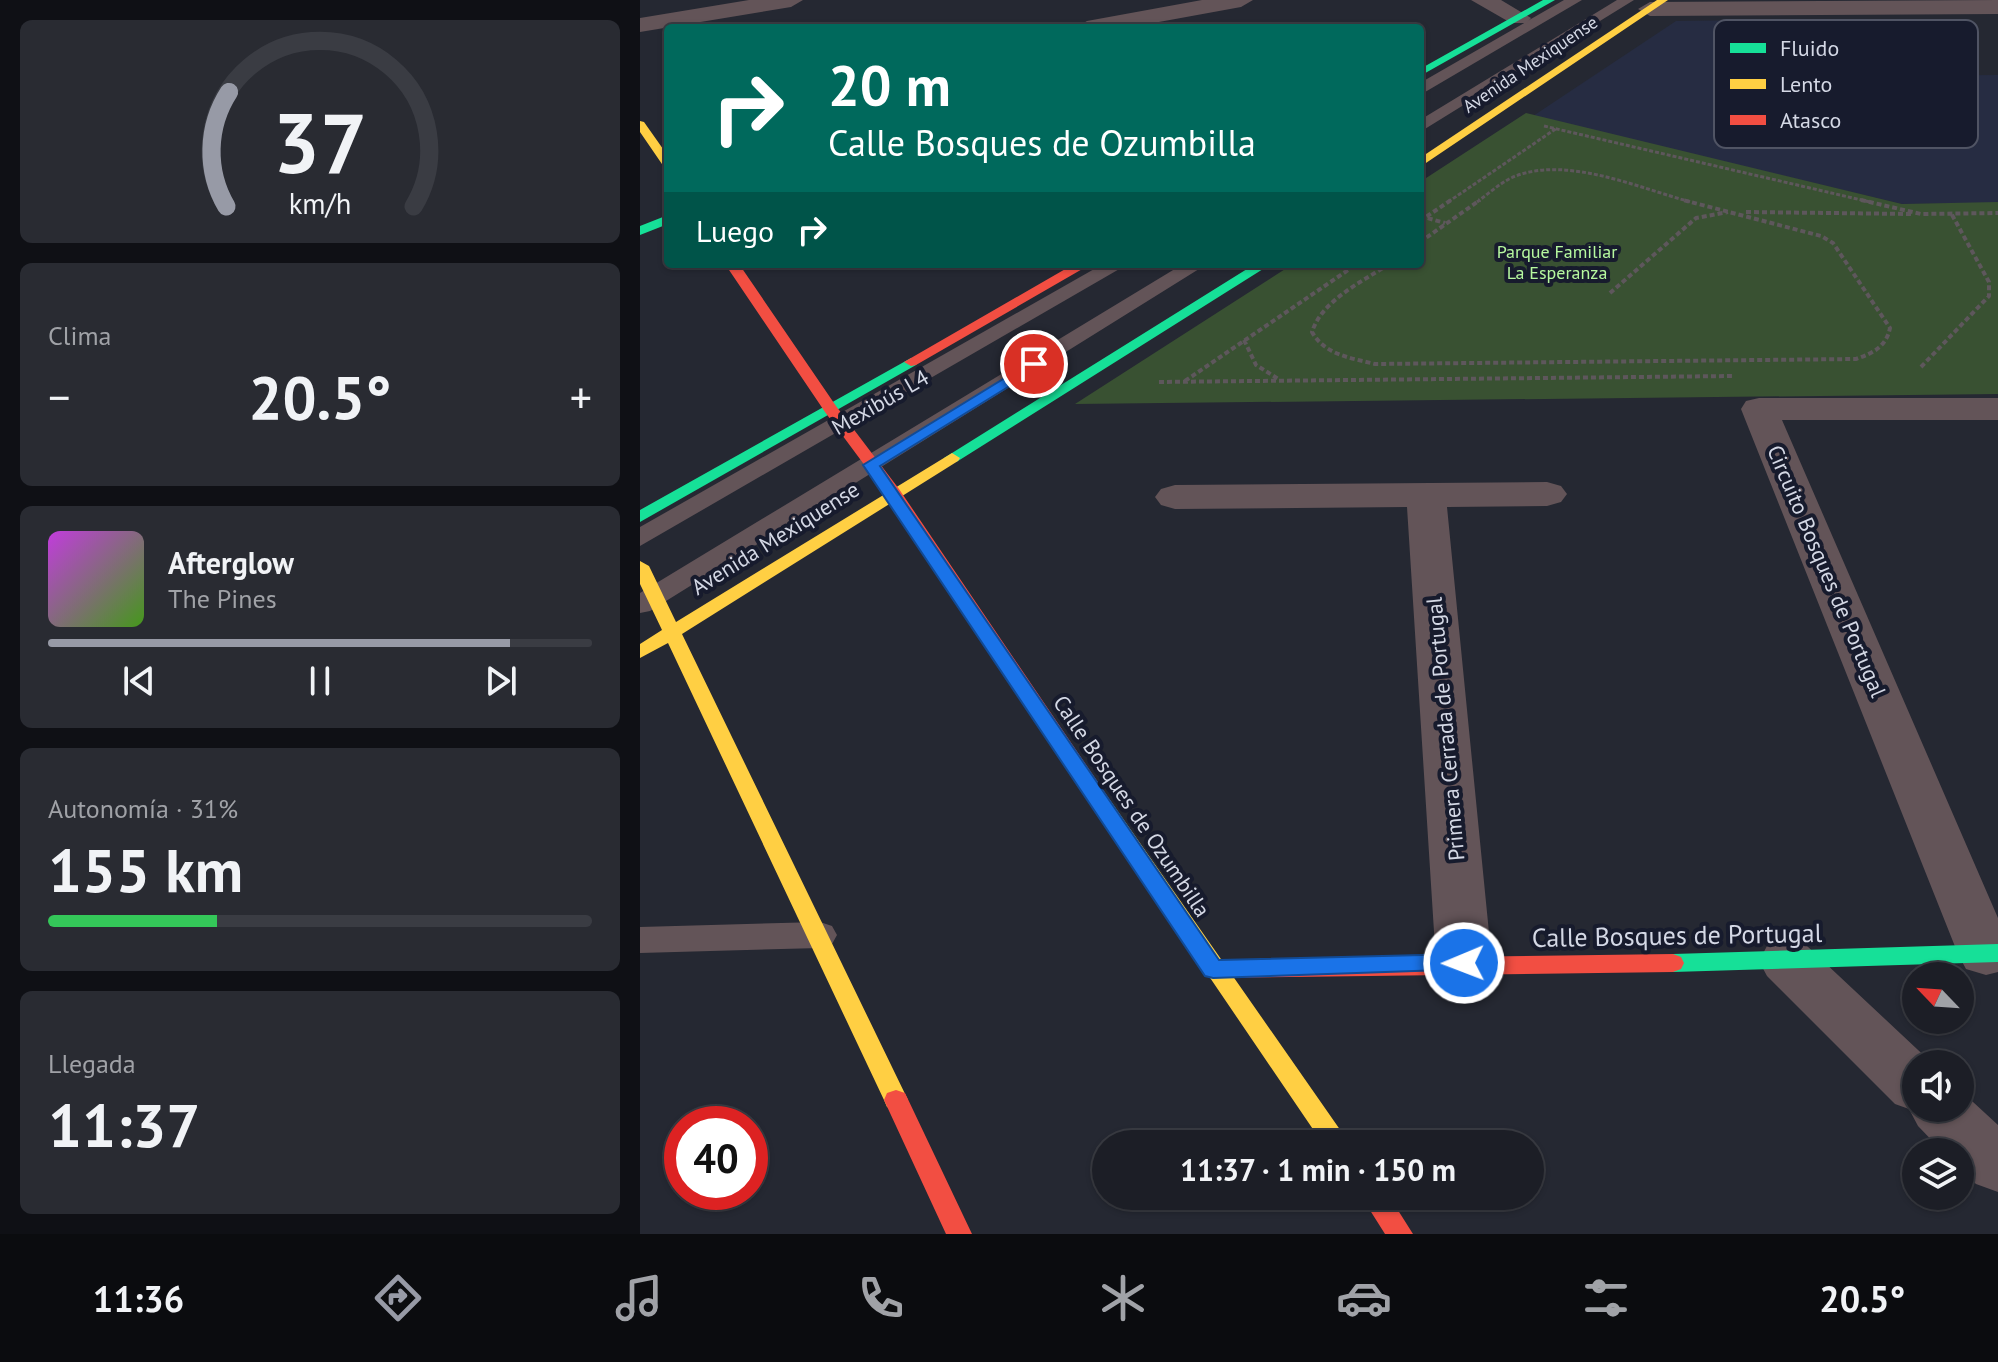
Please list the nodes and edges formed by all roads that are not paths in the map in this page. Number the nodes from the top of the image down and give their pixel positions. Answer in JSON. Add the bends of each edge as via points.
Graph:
{"nodes":[{"id":1,"x":791,"y":0,"type":"edge"},
{"id":2,"x":1241,"y":0,"type":"edge"},
{"id":3,"x":1483,"y":0,"type":"edge"},
{"id":4,"x":1550,"y":0,"type":"edge"},
{"id":5,"x":1575,"y":0,"type":"edge"},
{"id":6,"x":1627,"y":0,"type":"edge"},
{"id":7,"x":1656,"y":4,"type":"edge"},
{"id":8,"x":1998,"y":7,"type":"edge"},
{"id":9,"x":1519,"y":18,"type":"junction"},
{"id":10,"x":1109,"y":24,"type":"edge"},
{"id":11,"x":640,"y":25,"type":"edge"},
{"id":12,"x":1424,"y":71,"type":"edge"},
{"id":13,"x":1424,"y":88,"type":"edge"},
{"id":14,"x":640,"y":124,"type":"edge"},
{"id":15,"x":1424,"y":125,"type":"edge"},
{"id":16,"x":664,"y":159,"type":"edge"},
{"id":17,"x":1424,"y":160,"type":"edge"},
{"id":18,"x":664,"y":221,"type":"edge"},
{"id":19,"x":640,"y":231,"type":"edge"},
{"id":20,"x":735,"y":268,"type":"edge"},
{"id":21,"x":1077,"y":268,"type":"edge"},
{"id":22,"x":1111,"y":268,"type":"edge"},
{"id":23,"x":1191,"y":268,"type":"edge"},
{"id":24,"x":1258,"y":268,"type":"edge"},
{"id":25,"x":1998,"y":409,"type":"edge"},
{"id":26,"x":836,"y":416,"type":"junction"},
{"id":27,"x":871,"y":465,"type":"junction"},
{"id":28,"x":893,"y":492,"type":"junction"},
{"id":29,"x":1547,"y":494,"type":"dead end"},
{"id":30,"x":1426,"y":495,"type":"junction"},
{"id":31,"x":1175,"y":497,"type":"dead end"},
{"id":32,"x":640,"y":517,"type":"edge"},
{"id":33,"x":640,"y":538,"type":"edge"},
{"id":34,"x":640,"y":566,"type":"edge"},
{"id":35,"x":647,"y":600,"type":"edge"},
{"id":36,"x":673,"y":631,"type":"junction"},
{"id":37,"x":640,"y":652,"type":"edge"},
{"id":38,"x":820,"y":935,"type":"junction"},
{"id":39,"x":640,"y":940,"type":"edge"},
{"id":40,"x":1992,"y":954,"type":"edge"},
{"id":41,"x":1787,"y":961,"type":"junction"},
{"id":42,"x":1464,"y":963,"type":"junction"},
{"id":43,"x":1213,"y":969,"type":"junction"},
{"id":44,"x":1902,"y":1072,"type":"edge"},
{"id":45,"x":1953,"y":1122,"type":"edge"},
{"id":46,"x":1327,"y":1130,"type":"edge"},
{"id":47,"x":1998,"y":1165,"type":"edge"},
{"id":48,"x":1384,"y":1210,"type":"edge"},
{"id":49,"x":959,"y":1234,"type":"edge"},
{"id":50,"x":1400,"y":1234,"type":"edge"}],
"edges":[{"from":1,"to":11,"type":"street"},
{"from":2,"to":10,"type":"street"},
{"from":3,"to":9,"type":"street"},
{"from":4,"to":9,"type":"main road","name":"Avenida Mexiquense"},
{"from":5,"to":13,"type":"lane"},
{"from":6,"to":15,"type":"lane"},
{"from":7,"to":8,"type":"street"},
{"from":7,"to":17,"type":"main road","name":"Avenida Mexiquense"},
{"from":9,"to":12,"type":"main road","name":"Avenida Mexiquense"},
{"from":14,"to":16,"type":"main road"},
{"from":18,"to":19,"type":"main road"},
{"from":20,"to":26,"type":"main road","name":"Calle Bosques de Ozumbilla"},
{"from":21,"to":26,"type":"main road"},
{"from":22,"to":26,"type":"lane","name":"Mexibús L4"},
{"from":23,"to":27,"type":"lane"},
{"from":24,"to":28,"type":"main road","name":"Avenida Mexiquense"},
{"from":25,"to":40,"type":"street","name":"Circuito Bosques de Portugal","via":[[1759,409]]},
{"from":26,"to":27,"type":"main road","name":"Calle Bosques de Ozumbilla"},
{"from":26,"to":32,"type":"main road"},
{"from":26,"to":33,"type":"lane","name":"Mexibús L4"},
{"from":27,"to":28,"type":"main road","name":"Calle Bosques de Ozumbilla"},
{"from":27,"to":35,"type":"lane"},
{"from":28,"to":36,"type":"main road","name":"Avenida Mexiquense"},
{"from":28,"to":43,"type":"main road","name":"Calle Bosques de Ozumbilla"},
{"from":29,"to":30,"type":"street"},
{"from":30,"to":31,"type":"street"},
{"from":30,"to":42,"type":"street","name":"Primera Cerrada de Portugal"},
{"from":34,"to":35,"type":"main road"},
{"from":35,"to":36,"type":"main road"},
{"from":36,"to":37,"type":"main road","name":"Avenida Mexiquense"},
{"from":36,"to":38,"type":"main road"},
{"from":38,"to":39,"type":"lane"},
{"from":38,"to":49,"type":"main road"},
{"from":40,"to":41,"type":"main road","name":"Calle Bosques de Portugal"},
{"from":41,"to":42,"type":"main road","name":"Calle Bosques de Portugal"},
{"from":41,"to":44,"type":"street"},
{"from":42,"to":43,"type":"main road","name":"Calle Bosques de Portugal"},
{"from":43,"to":46,"type":"main road","name":"Calle Bosques de Ozumbilla"},
{"from":45,"to":47,"type":"street"},
{"from":48,"to":50,"type":"main road"}]}
